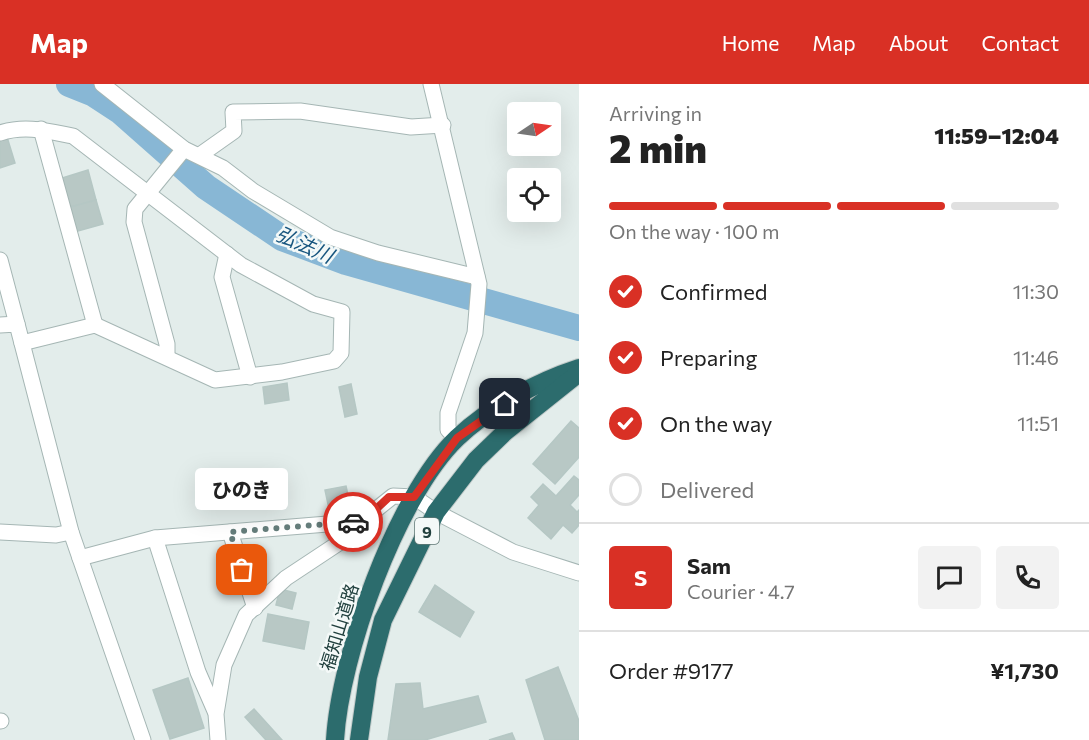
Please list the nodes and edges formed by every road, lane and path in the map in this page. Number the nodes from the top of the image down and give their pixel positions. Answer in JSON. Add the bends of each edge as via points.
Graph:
{"nodes":[{"id":1,"x":102,"y":84,"type":"edge"},
{"id":2,"x":431,"y":84,"type":"edge"},
{"id":3,"x":443,"y":124,"type":"junction"},
{"id":4,"x":41,"y":129,"type":"junction"},
{"id":5,"x":0,"y":133,"type":"edge"},
{"id":6,"x":184,"y":148,"type":"junction"},
{"id":7,"x":200,"y":155,"type":"junction"},
{"id":8,"x":148,"y":193,"type":"junction"},
{"id":9,"x":227,"y":254,"type":"junction"},
{"id":10,"x":0,"y":260,"type":"edge"},
{"id":11,"x":477,"y":277,"type":"junction"},
{"id":12,"x":17,"y":324,"type":"junction"},
{"id":13,"x":0,"y":325,"type":"edge"},
{"id":14,"x":95,"y":325,"type":"junction"},
{"id":15,"x":22,"y":343,"type":"junction"},
{"id":16,"x":167,"y":357,"type":"junction"},
{"id":17,"x":579,"y":368,"type":"edge"},
{"id":18,"x":579,"y":373,"type":"edge"},
{"id":19,"x":250,"y":377,"type":"junction"},
{"id":20,"x":457,"y":438,"type":"junction"},
{"id":21,"x":414,"y":497,"type":"junction"},
{"id":22,"x":436,"y":512,"type":"junction"},
{"id":23,"x":0,"y":532,"type":"edge"},
{"id":24,"x":71,"y":532,"type":"junction"},
{"id":25,"x":230,"y":532,"type":"junction"},
{"id":26,"x":155,"y":538,"type":"junction"},
{"id":27,"x":80,"y":558,"type":"junction"},
{"id":28,"x":579,"y":573,"type":"edge"},
{"id":29,"x":255,"y":608,"type":"junction"},
{"id":30,"x":216,"y":714,"type":"junction"},
{"id":31,"x":143,"y":740,"type":"edge"},
{"id":32,"x":218,"y":740,"type":"edge"},
{"id":33,"x":335,"y":740,"type":"edge"},
{"id":34,"x":359,"y":740,"type":"edge"}],
"edges":[{"from":1,"to":6,"type":"street"},
{"from":2,"to":3,"type":"street"},
{"from":3,"to":7,"type":"street","via":[[411,127],[300,111],[233,112],[234,131]]},
{"from":3,"to":11,"type":"street"},
{"from":4,"to":5,"type":"street","via":[[16,128]]},
{"from":4,"to":8,"type":"street","via":[[73,136]]},
{"from":4,"to":14,"type":"street"},
{"from":6,"to":7,"type":"street"},
{"from":6,"to":8,"type":"street"},
{"from":7,"to":11,"type":"street","via":[[330,237]]},
{"from":8,"to":9,"type":"street"},
{"from":8,"to":16,"type":"street","via":[[135,209],[134,222],[167,344]]},
{"from":9,"to":19,"type":"street","via":[[222,277]]},
{"from":9,"to":19,"type":"street","via":[[313,304],[342,312],[341,353],[334,361]]},
{"from":10,"to":12,"type":"street"},
{"from":11,"to":20,"type":"street","via":[[475,333],[448,413],[448,430]]},
{"from":12,"to":13,"type":"street"},
{"from":12,"to":15,"type":"street"},
{"from":14,"to":15,"type":"street"},
{"from":14,"to":16,"type":"street"},
{"from":15,"to":24,"type":"street"},
{"from":16,"to":19,"type":"street","via":[[215,380]]},
{"from":17,"to":20,"type":"highway","name":"福知山道路","number":"9","via":[[533,386]]},
{"from":18,"to":22,"type":"highway","number":"9","via":[[476,460]]},
{"from":20,"to":21,"type":"highway","name":"福知山道路","number":"9"},
{"from":21,"to":22,"type":"street"},
{"from":21,"to":25,"type":"street","via":[[389,497],[373,512],[352,522]]},
{"from":21,"to":29,"type":"street","via":[[390,503],[379,516],[286,578]]},
{"from":21,"to":33,"type":"highway","name":"福知山道路","number":"9","via":[[378,574],[348,657]]},
{"from":22,"to":28,"type":"street","via":[[513,552]]},
{"from":22,"to":34,"type":"highway","number":"9","via":[[383,620],[368,678]]},
{"from":23,"to":24,"type":"street"},
{"from":24,"to":27,"type":"street"},
{"from":25,"to":26,"type":"street"},
{"from":25,"to":29,"type":"street"},
{"from":26,"to":27,"type":"street"},
{"from":26,"to":30,"type":"street","via":[[198,672]]},
{"from":27,"to":31,"type":"street"},
{"from":29,"to":30,"type":"street","via":[[246,615],[230,648]]},
{"from":30,"to":32,"type":"street"}]}
